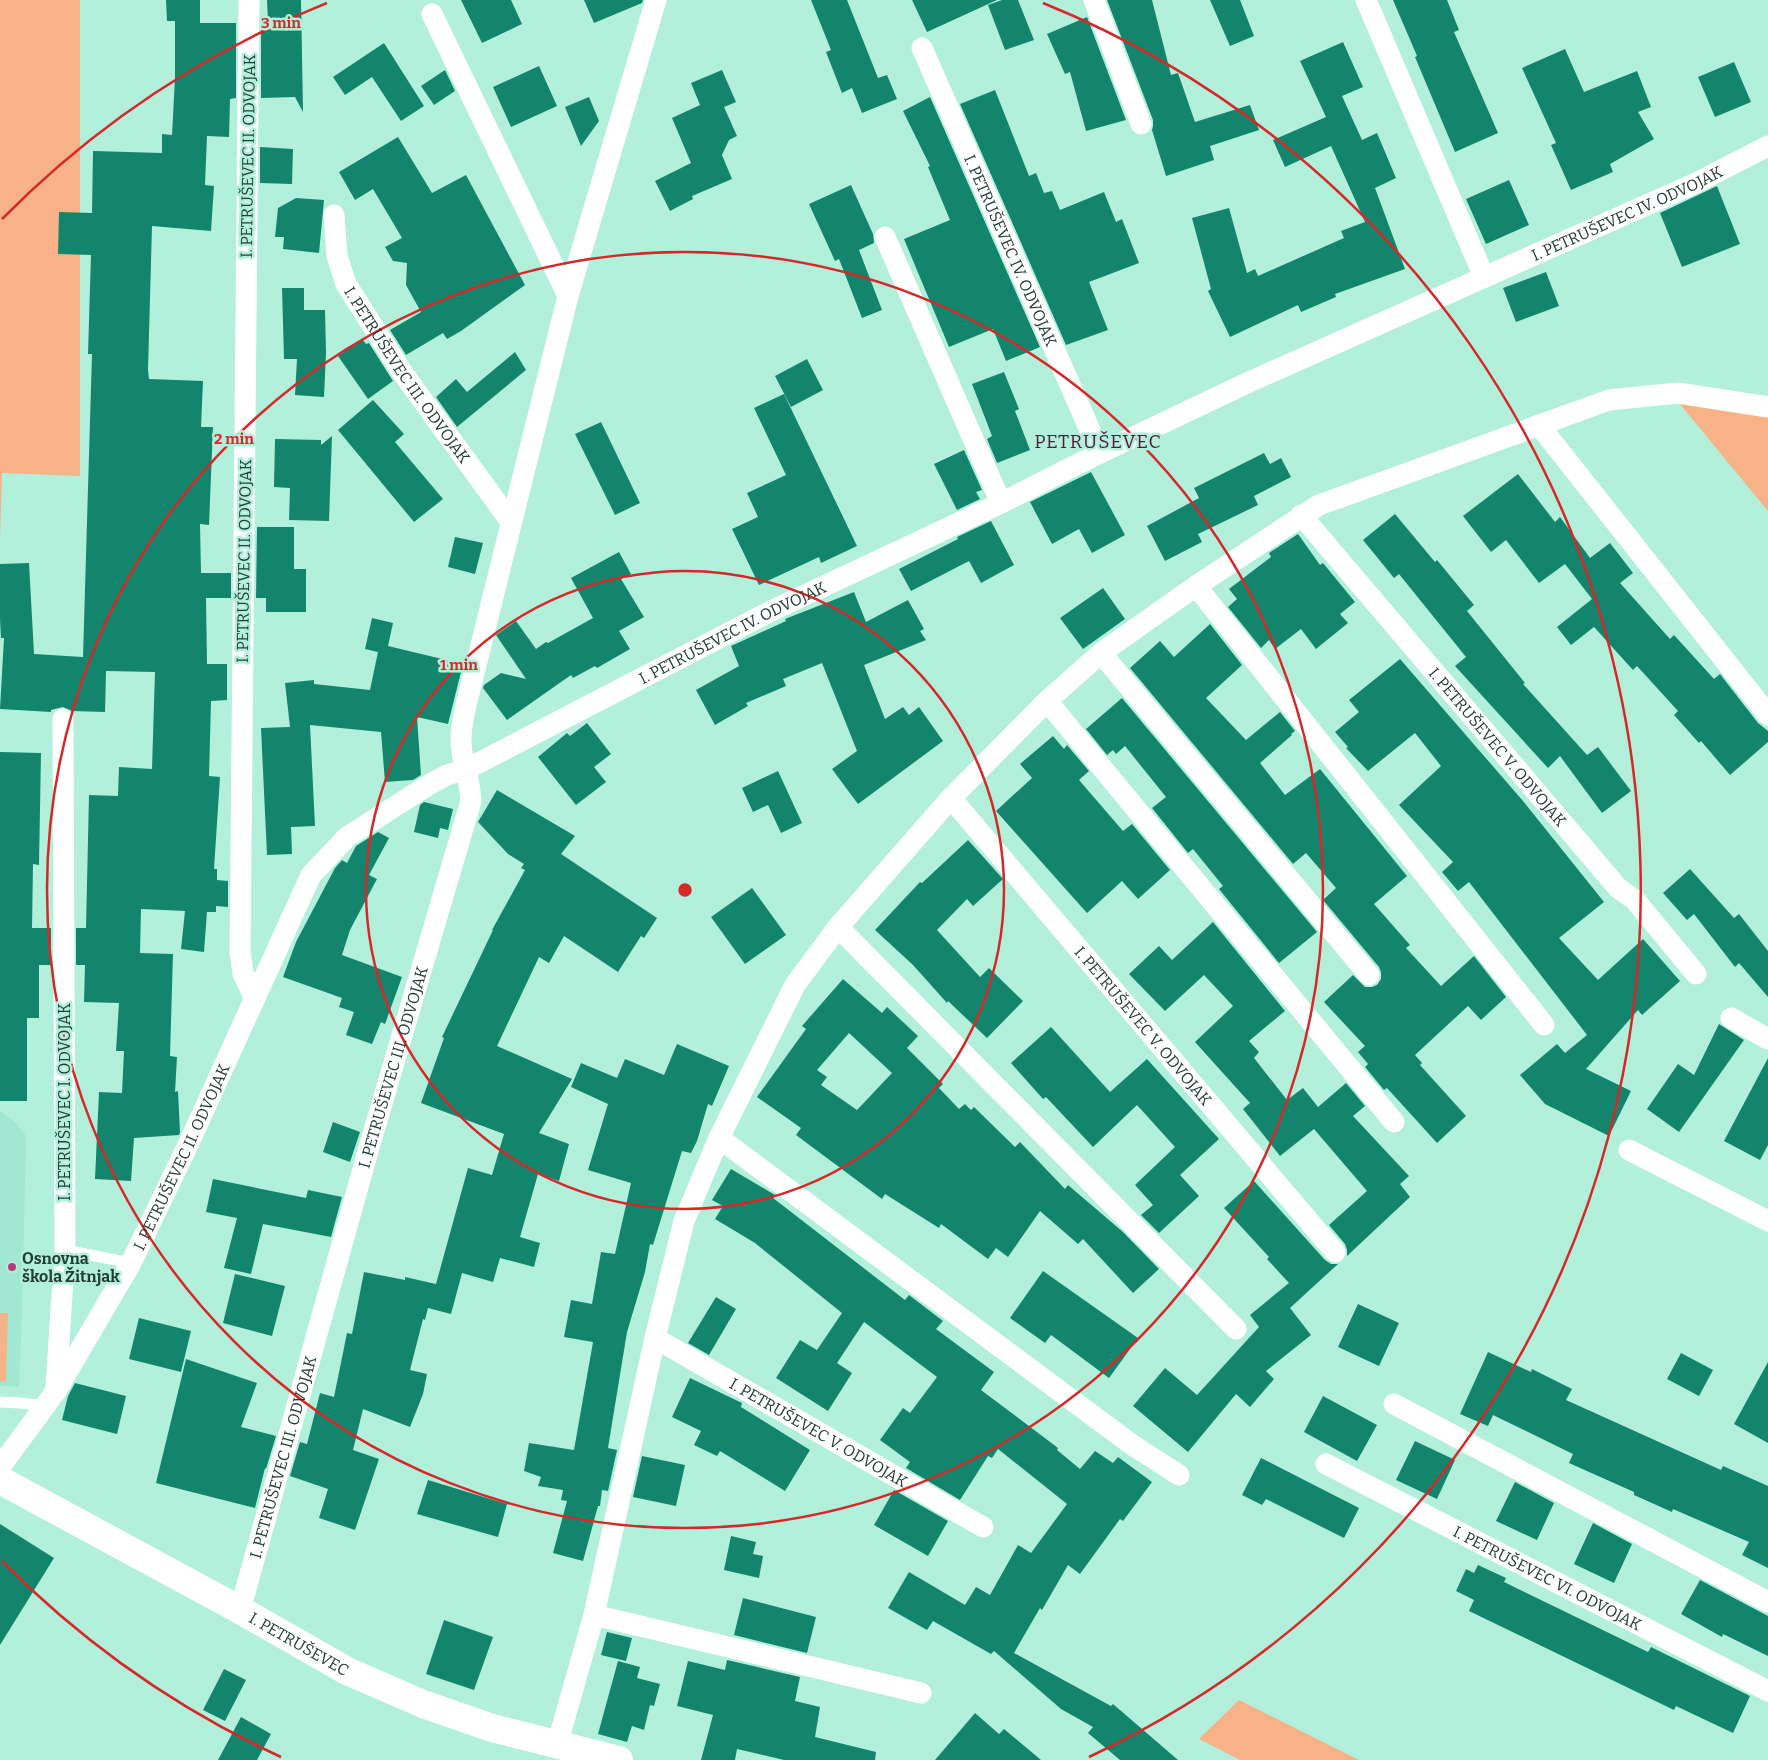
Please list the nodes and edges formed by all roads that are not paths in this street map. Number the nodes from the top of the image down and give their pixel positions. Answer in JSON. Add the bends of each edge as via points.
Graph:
{"nodes":[{"id":1,"x":250,"y":0,"type":"edge"},
{"id":2,"x":656,"y":0,"type":"edge"},
{"id":3,"x":1094,"y":0,"type":"edge"},
{"id":4,"x":1366,"y":0,"type":"edge"},
{"id":5,"x":432,"y":14,"type":"dead end"},
{"id":6,"x":922,"y":48,"type":"dead end"},
{"id":7,"x":1141,"y":124,"type":"dead end"},
{"id":8,"x":1768,"y":146,"type":"edge"},
{"id":9,"x":334,"y":215,"type":"dead end"},
{"id":10,"x":885,"y":237,"type":"dead end"},
{"id":11,"x":1484,"y":278,"type":"junction"},
{"id":12,"x":568,"y":296,"type":"junction"},
{"id":13,"x":1768,"y":407,"type":"edge"},
{"id":14,"x":1539,"y":425,"type":"junction"},
{"id":15,"x":1100,"y":453,"type":"junction"},
{"id":16,"x":1001,"y":503,"type":"junction"},
{"id":17,"x":1301,"y":515,"type":"junction"},
{"id":18,"x":511,"y":522,"type":"junction"},
{"id":19,"x":1196,"y":586,"type":"junction"},
{"id":20,"x":1101,"y":654,"type":"junction"},
{"id":21,"x":1047,"y":701,"type":"junction"},
{"id":22,"x":1768,"y":715,"type":"edge"},
{"id":23,"x":63,"y":719,"type":"dead end"},
{"id":24,"x":467,"y":769,"type":"junction"},
{"id":25,"x":951,"y":798,"type":"junction"},
{"id":26,"x":838,"y":927,"type":"junction"},
{"id":27,"x":1696,"y":974,"type":"dead end"},
{"id":28,"x":1369,"y":975,"type":"dead end"},
{"id":29,"x":256,"y":999,"type":"junction"},
{"id":30,"x":1731,"y":1018,"type":"dead end"},
{"id":31,"x":1544,"y":1026,"type":"dead end"},
{"id":32,"x":1768,"y":1039,"type":"edge"},
{"id":33,"x":1394,"y":1122,"type":"dead end"},
{"id":34,"x":719,"y":1138,"type":"junction"},
{"id":35,"x":1629,"y":1150,"type":"dead end"},
{"id":36,"x":1768,"y":1221,"type":"edge"},
{"id":37,"x":65,"y":1250,"type":"junction"},
{"id":38,"x":1335,"y":1252,"type":"dead end"},
{"id":39,"x":131,"y":1263,"type":"junction"},
{"id":40,"x":1236,"y":1329,"type":"dead end"},
{"id":41,"x":654,"y":1338,"type":"junction"},
{"id":42,"x":51,"y":1399,"type":"junction"},
{"id":43,"x":0,"y":1402,"type":"edge"},
{"id":44,"x":1394,"y":1404,"type":"dead end"},
{"id":45,"x":1326,"y":1464,"type":"dead end"},
{"id":46,"x":0,"y":1467,"type":"edge"},
{"id":47,"x":1180,"y":1475,"type":"dead end"},
{"id":48,"x":0,"y":1480,"type":"edge"},
{"id":49,"x":983,"y":1527,"type":"dead end"},
{"id":50,"x":1768,"y":1602,"type":"edge"},
{"id":51,"x":240,"y":1610,"type":"junction"},
{"id":52,"x":594,"y":1615,"type":"junction"},
{"id":53,"x":1768,"y":1691,"type":"edge"},
{"id":54,"x":920,"y":1693,"type":"dead end"},
{"id":55,"x":556,"y":1745,"type":"junction"},
{"id":56,"x":619,"y":1760,"type":"edge"}],
"edges":[{"from":1,"to":29,"type":"street","name":"I. PETRUŠEVEC II. ODVOJAK","via":[[240,952],[243,973]]},
{"from":2,"to":12,"type":"street","name":"I. PETRUŠEVEC III. ODVOJAK"},
{"from":3,"to":7,"type":"street"},
{"from":4,"to":11,"type":"street"},
{"from":5,"to":12,"type":"street"},
{"from":6,"to":15,"type":"street","name":"I. PETRUŠEVEC IV. ODVOJAK"},
{"from":8,"to":11,"type":"street","name":"I. PETRUŠEVEC IV. ODVOJAK","via":[[1696,183]]},
{"from":9,"to":18,"type":"street","name":"I. PETRUŠEVEC III. ODVOJAK","via":[[336,256],[346,284],[402,372]]},
{"from":10,"to":16,"type":"street"},
{"from":11,"to":15,"type":"street","name":"I. PETRUŠEVEC IV. ODVOJAK","via":[[1249,382]]},
{"from":12,"to":18,"type":"street","name":"I. PETRUŠEVEC III. ODVOJAK"},
{"from":13,"to":14,"type":"street","via":[[1678,393],[1609,400]]},
{"from":14,"to":17,"type":"street","via":[[1341,496]]},
{"from":14,"to":22,"type":"street"},
{"from":15,"to":16,"type":"street","name":"I. PETRUŠEVEC IV. ODVOJAK"},
{"from":16,"to":24,"type":"street","name":"I. PETRUŠEVEC IV. ODVOJAK","via":[[771,611]]},
{"from":17,"to":19,"type":"street"},
{"from":17,"to":27,"type":"street","name":"I. PETRUŠEVEC V. ODVOJAK","via":[[1618,888],[1635,900]]},
{"from":18,"to":24,"type":"street","name":"I. PETRUŠEVEC III. ODVOJAK","via":[[466,705],[462,751]]},
{"from":19,"to":20,"type":"street"},
{"from":19,"to":31,"type":"street"},
{"from":20,"to":21,"type":"street"},
{"from":20,"to":28,"type":"street"},
{"from":21,"to":25,"type":"street"},
{"from":21,"to":33,"type":"street"},
{"from":23,"to":37,"type":"street","name":"I. PETRUŠEVEC I. ODVOJAK"},
{"from":24,"to":29,"type":"street","name":"I. PETRUŠEVEC II. ODVOJAK","via":[[430,784],[346,838],[311,875]]},
{"from":24,"to":51,"type":"street","name":"I. PETRUŠEVEC III. ODVOJAK","via":[[471,801],[368,1151]]},
{"from":25,"to":26,"type":"street"},
{"from":25,"to":38,"type":"street","name":"I. PETRUŠEVEC V. ODVOJAK"},
{"from":26,"to":34,"type":"street","via":[[795,985]]},
{"from":26,"to":40,"type":"street"},
{"from":29,"to":39,"type":"street","name":"I. PETRUŠEVEC II. ODVOJAK"},
{"from":30,"to":32,"type":"street"},
{"from":34,"to":41,"type":"street","via":[[684,1220]]},
{"from":34,"to":47,"type":"street","via":[[1131,1444]]},
{"from":35,"to":36,"type":"street"},
{"from":37,"to":39,"type":"lane"},
{"from":37,"to":42,"type":"street","name":"I. PETRUŠEVEC I. ODVOJAK"},
{"from":39,"to":42,"type":"street","name":"I. PETRUŠEVEC II. ODVOJAK"},
{"from":41,"to":49,"type":"street","name":"I. PETRUŠEVEC V. ODVOJAK"},
{"from":41,"to":52,"type":"street"},
{"from":42,"to":43,"type":"lane"},
{"from":42,"to":46,"type":"street"},
{"from":44,"to":50,"type":"street"},
{"from":45,"to":53,"type":"street","name":"I. PETRUŠEVEC VI. ODVOJAK"},
{"from":48,"to":51,"type":"street","name":"I. PETRUŠEVEC"},
{"from":51,"to":55,"type":"street","name":"I. PETRUŠEVEC","via":[[347,1671],[397,1693],[492,1728]]},
{"from":52,"to":54,"type":"street"},
{"from":52,"to":55,"type":"street"},
{"from":55,"to":56,"type":"street","name":"I. PETRUŠEVEC"}]}
